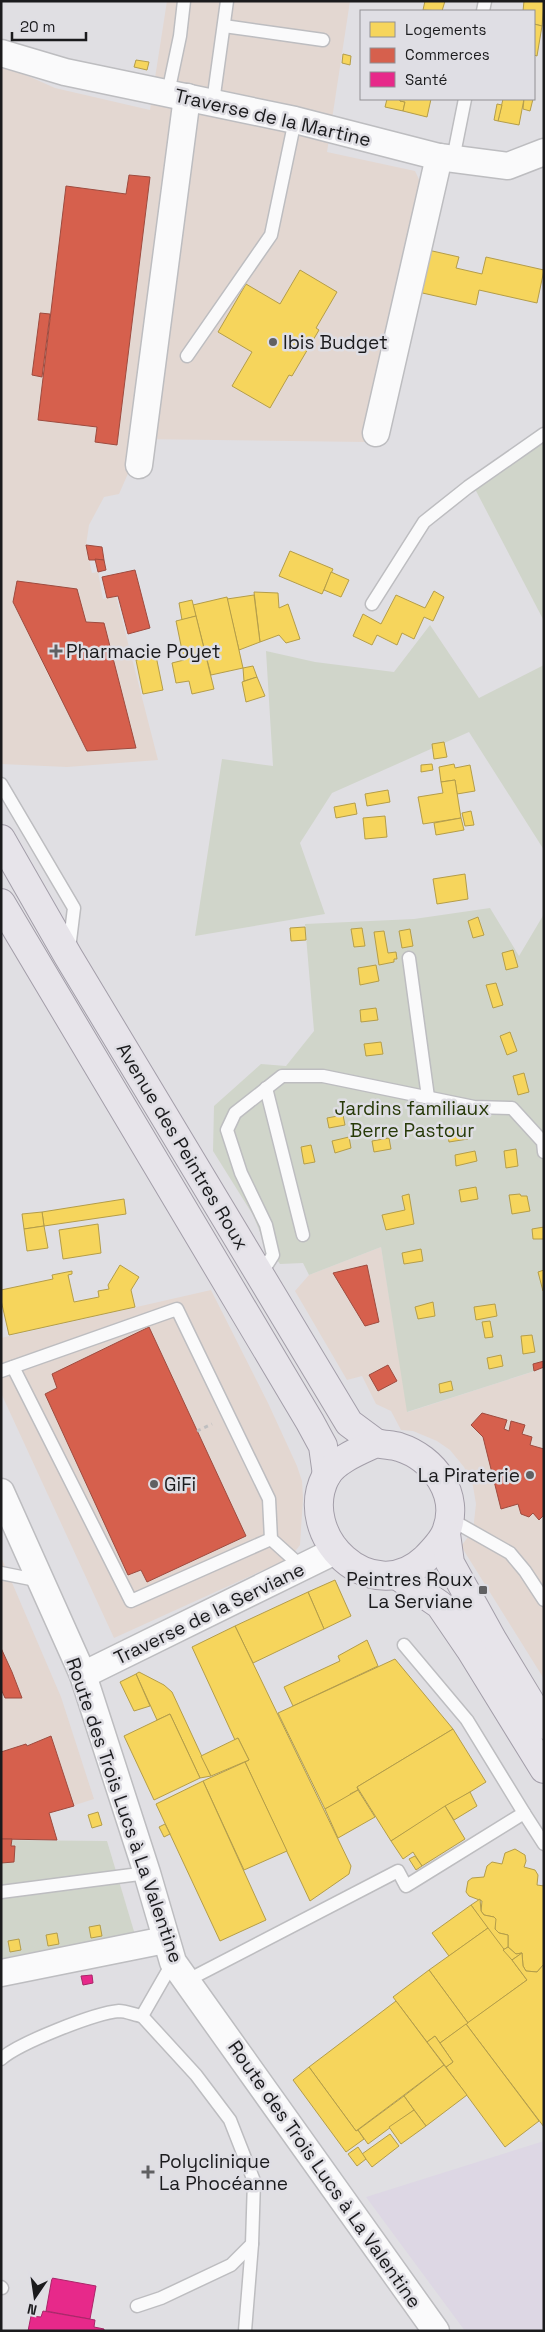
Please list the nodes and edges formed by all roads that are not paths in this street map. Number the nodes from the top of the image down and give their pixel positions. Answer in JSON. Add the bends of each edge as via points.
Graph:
{"nodes":[{"id":1,"x":184,"y":1,"type":"edge"},
{"id":2,"x":228,"y":1,"type":"edge"},
{"id":3,"x":224,"y":26,"type":"junction"},
{"id":4,"x":323,"y":40,"type":"dead end"},
{"id":5,"x":1,"y":53,"type":"edge"},
{"id":6,"x":177,"y":95,"type":"junction"},
{"id":7,"x":465,"y":100,"type":"edge"},
{"id":8,"x":213,"y":102,"type":"junction"},
{"id":9,"x":295,"y":120,"type":"junction"},
{"id":10,"x":544,"y":152,"type":"edge"},
{"id":11,"x":446,"y":158,"type":"junction"},
{"id":12,"x":187,"y":356,"type":"dead end"},
{"id":13,"x":376,"y":434,"type":"dead end"},
{"id":14,"x":544,"y":434,"type":"edge"},
{"id":15,"x":139,"y":465,"type":"dead end"},
{"id":16,"x":372,"y":604,"type":"dead end"},
{"id":17,"x":1,"y":784,"type":"edge"},
{"id":18,"x":1,"y":839,"type":"edge"},
{"id":19,"x":1,"y":903,"type":"edge"},
{"id":20,"x":68,"y":956,"type":"junction"},
{"id":21,"x":409,"y":958,"type":"dead end"},
{"id":22,"x":266,"y":1088,"type":"junction"},
{"id":23,"x":428,"y":1097,"type":"junction"},
{"id":24,"x":543,"y":1145,"type":"edge"},
{"id":25,"x":303,"y":1235,"type":"dead end"},
{"id":26,"x":261,"y":1274,"type":"junction"},
{"id":27,"x":7,"y":1369,"type":"edge"},
{"id":28,"x":376,"y":1443,"type":"junction"},
{"id":29,"x":327,"y":1475,"type":"junction"},
{"id":30,"x":1,"y":1492,"type":"edge"},
{"id":31,"x":448,"y":1526,"type":"junction"},
{"id":32,"x":271,"y":1539,"type":"junction"},
{"id":33,"x":335,"y":1551,"type":"junction"},
{"id":34,"x":302,"y":1567,"type":"junction"},
{"id":35,"x":1,"y":1573,"type":"edge"},
{"id":36,"x":398,"y":1576,"type":"junction"},
{"id":37,"x":41,"y":1581,"type":"junction"},
{"id":38,"x":544,"y":1600,"type":"edge"},
{"id":39,"x":404,"y":1645,"type":"dead end"},
{"id":40,"x":83,"y":1674,"type":"junction"},
{"id":41,"x":544,"y":1725,"type":"edge"},
{"id":42,"x":544,"y":1769,"type":"edge"},
{"id":43,"x":524,"y":1813,"type":"junction"},
{"id":44,"x":544,"y":1844,"type":"edge"},
{"id":45,"x":147,"y":1873,"type":"junction"},
{"id":46,"x":1,"y":1892,"type":"edge"},
{"id":47,"x":174,"y":1961,"type":"junction"},
{"id":48,"x":1,"y":1973,"type":"edge"},
{"id":49,"x":142,"y":2016,"type":"junction"},
{"id":50,"x":1,"y":2059,"type":"edge"},
{"id":51,"x":252,"y":2244,"type":"junction"},
{"id":52,"x":137,"y":2306,"type":"dead end"},
{"id":53,"x":245,"y":2331,"type":"edge"},
{"id":54,"x":436,"y":2331,"type":"edge"}],
"edges":[{"from":1,"to":6,"type":"lane"},
{"from":2,"to":3,"type":"lane"},
{"from":3,"to":4,"type":"lane"},
{"from":3,"to":8,"type":"lane"},
{"from":5,"to":6,"type":"street","name":"Traverse de la Martine","via":[[65,72]]},
{"from":6,"to":8,"type":"street","name":"Traverse de la Martine"},
{"from":6,"to":15,"type":"street"},
{"from":7,"to":11,"type":"lane"},
{"from":8,"to":9,"type":"street","name":"Traverse de la Martine"},
{"from":9,"to":11,"type":"street","name":"Traverse de la Martine"},
{"from":9,"to":12,"type":"lane","via":[[271,235]]},
{"from":10,"to":11,"type":"street","name":"Traverse de la Martine","via":[[508,166]]},
{"from":11,"to":13,"type":"street"},
{"from":14,"to":16,"type":"lane","via":[[424,522]]},
{"from":17,"to":20,"type":"lane","via":[[74,908]]},
{"from":18,"to":20,"type":"main road","name":"Avenue des Peintres Roux"},
{"from":19,"to":29,"type":"main road","name":"Avenue des Peintres Roux","via":[[310,1422],[323,1446]]},
{"from":20,"to":26,"type":"main road","name":"Avenue des Peintres Roux"},
{"from":21,"to":23,"type":"lane"},
{"from":22,"to":23,"type":"lane","via":[[282,1076],[323,1076]]},
{"from":22,"to":25,"type":"lane"},
{"from":22,"to":26,"type":"lane","via":[[235,1113],[227,1130],[241,1173],[266,1224],[273,1255]]},
{"from":23,"to":24,"type":"lane","via":[[474,1106],[512,1108]]},
{"from":26,"to":28,"type":"main road","name":"Avenue des Peintres Roux","via":[[349,1423]]},
{"from":27,"to":32,"type":"lane","via":[[131,1601]]},
{"from":27,"to":32,"type":"lane","via":[[177,1309],[269,1499]]},
{"from":28,"to":29,"type":"main road","via":[[349,1455]]},
{"from":28,"to":31,"type":"main road","via":[[399,1447],[421,1458],[442,1478],[450,1500]]},
{"from":29,"to":33,"type":"main road","via":[[319,1500],[322,1527]]},
{"from":30,"to":37,"type":"street","name":"Route des Trois Lucs à La Valentine"},
{"from":31,"to":36,"type":"main road","via":[[434,1550],[418,1565]]},
{"from":31,"to":38,"type":"lane","via":[[510,1553]]},
{"from":31,"to":41,"type":"main road","via":[[450,1563]]},
{"from":32,"to":34,"type":"lane"},
{"from":33,"to":34,"type":"street","name":"Traverse de la Serviane"},
{"from":33,"to":36,"type":"main road","via":[[353,1566],[375,1575]]},
{"from":34,"to":40,"type":"street","name":"Traverse de la Serviane"},
{"from":35,"to":37,"type":"lane"},
{"from":36,"to":42,"type":"main road","via":[[440,1605]]},
{"from":37,"to":40,"type":"street","name":"Route des Trois Lucs à La Valentine"},
{"from":39,"to":43,"type":"lane","via":[[467,1720]]},
{"from":40,"to":45,"type":"street","name":"Route des Trois Lucs à La Valentine"},
{"from":43,"to":44,"type":"lane"},
{"from":43,"to":47,"type":"lane","via":[[406,1886],[398,1871]]},
{"from":45,"to":46,"type":"lane"},
{"from":45,"to":47,"type":"street","name":"Route des Trois Lucs à La Valentine"},
{"from":47,"to":48,"type":"street"},
{"from":47,"to":49,"type":"lane"},
{"from":47,"to":54,"type":"street","name":"Route des Trois Lucs à La Valentine"},
{"from":49,"to":50,"type":"lane","via":[[121,2011],[88,2018],[54,2031]]},
{"from":49,"to":51,"type":"lane","via":[[196,2075],[230,2120],[254,2181]]},
{"from":51,"to":52,"type":"lane","via":[[231,2265]]},
{"from":51,"to":53,"type":"lane"}]}
